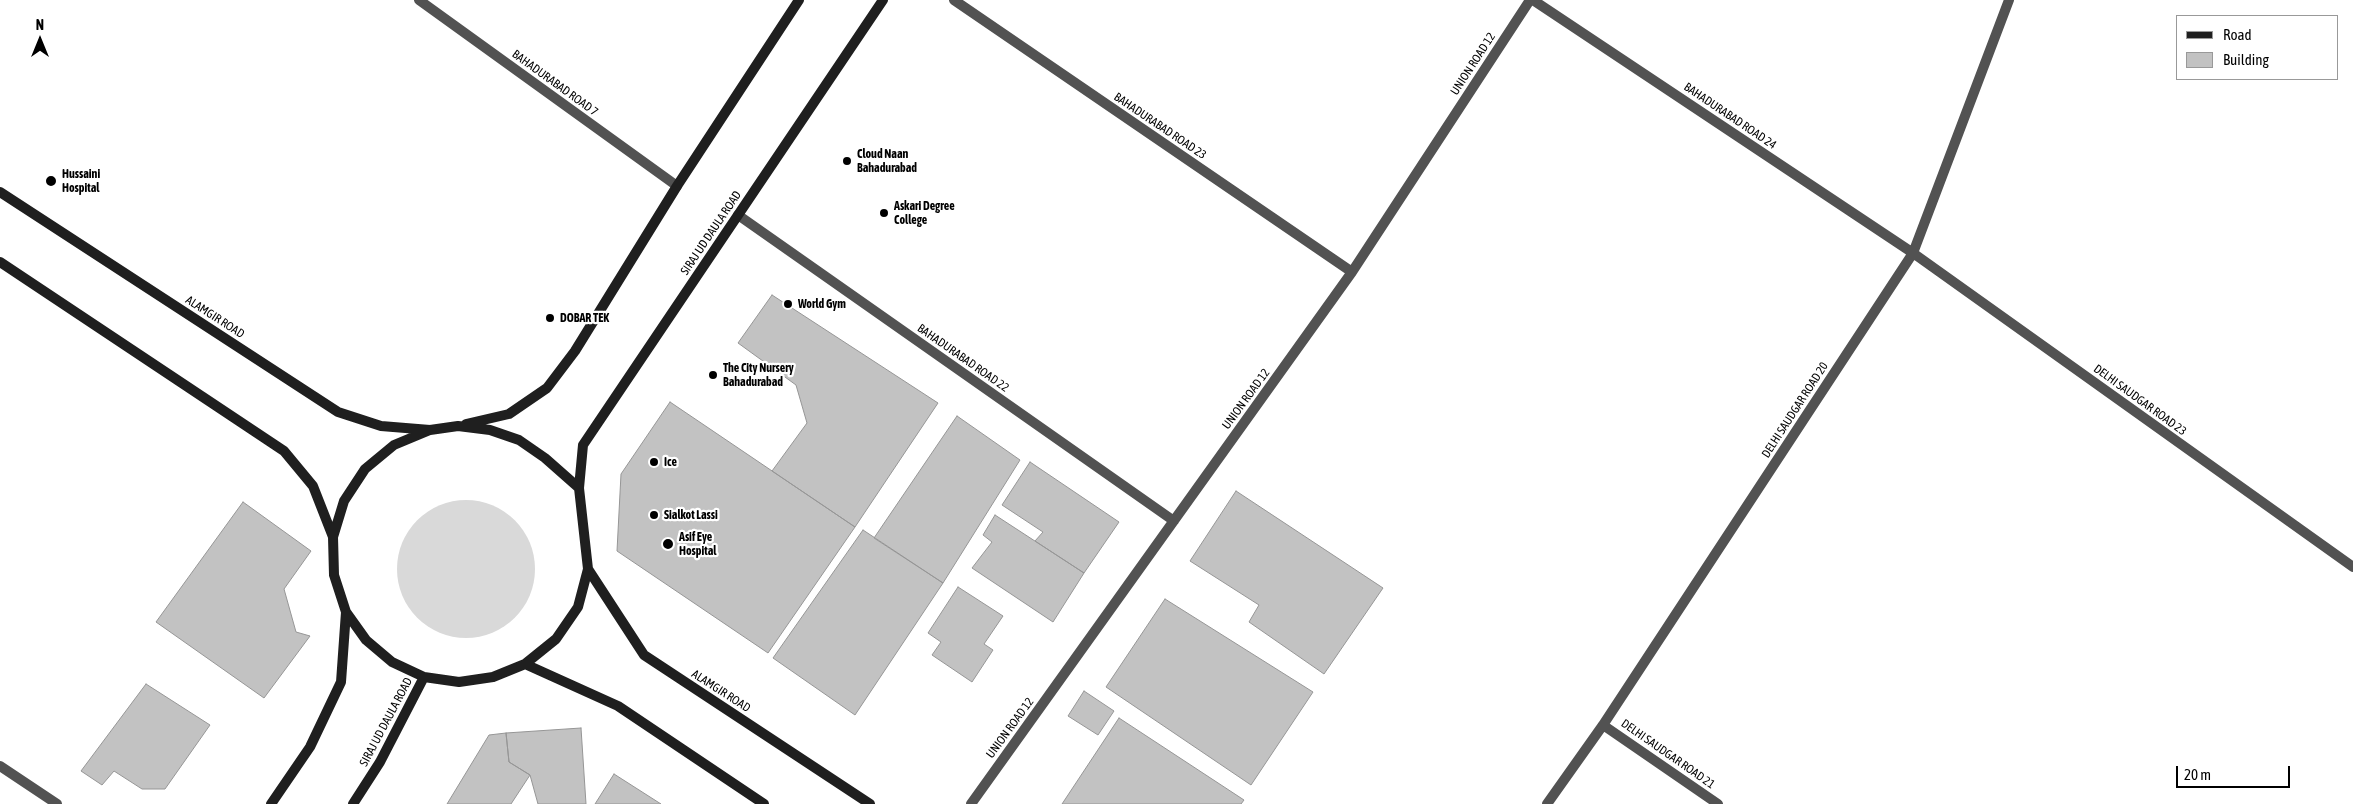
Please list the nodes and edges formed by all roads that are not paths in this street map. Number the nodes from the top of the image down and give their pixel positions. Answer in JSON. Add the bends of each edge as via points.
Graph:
{"nodes":[{"id":1,"x":419,"y":0,"type":"edge"},
{"id":2,"x":799,"y":0,"type":"edge"},
{"id":3,"x":882,"y":0,"type":"edge"},
{"id":4,"x":954,"y":0,"type":"edge"},
{"id":5,"x":1531,"y":0,"type":"edge"},
{"id":6,"x":2008,"y":0,"type":"edge"},
{"id":7,"x":677,"y":186,"type":"junction"},
{"id":8,"x":0,"y":192,"type":"edge"},
{"id":9,"x":738,"y":214,"type":"junction"},
{"id":10,"x":1913,"y":253,"type":"junction"},
{"id":11,"x":0,"y":262,"type":"edge"},
{"id":12,"x":1352,"y":272,"type":"junction"},
{"id":13,"x":458,"y":426,"type":"junction"},
{"id":14,"x":430,"y":430,"type":"junction"},
{"id":15,"x":579,"y":488,"type":"junction"},
{"id":16,"x":1174,"y":521,"type":"junction"},
{"id":17,"x":333,"y":537,"type":"junction"},
{"id":18,"x":2353,"y":567,"type":"edge"},
{"id":19,"x":588,"y":569,"type":"junction"},
{"id":20,"x":346,"y":612,"type":"junction"},
{"id":21,"x":525,"y":664,"type":"junction"},
{"id":22,"x":424,"y":677,"type":"junction"},
{"id":23,"x":1603,"y":725,"type":"junction"},
{"id":24,"x":0,"y":766,"type":"edge"},
{"id":25,"x":57,"y":804,"type":"edge"},
{"id":26,"x":271,"y":804,"type":"edge"},
{"id":27,"x":353,"y":804,"type":"edge"},
{"id":28,"x":764,"y":804,"type":"edge"},
{"id":29,"x":870,"y":804,"type":"edge"},
{"id":30,"x":970,"y":804,"type":"edge"},
{"id":31,"x":1547,"y":804,"type":"edge"},
{"id":32,"x":1718,"y":804,"type":"edge"}],
"edges":[{"from":1,"to":7,"type":"street","name":"BAHADURABAD ROAD 7"},
{"from":2,"to":7,"type":"main road"},
{"from":3,"to":9,"type":"main road","name":"SIRAJ UD DAULA ROAD"},
{"from":4,"to":12,"type":"street","name":"BAHADURABAD ROAD 23"},
{"from":5,"to":10,"type":"street","name":"BAHADURABAD ROAD 24"},
{"from":5,"to":12,"type":"street","name":"UNION ROAD 12"},
{"from":6,"to":10,"type":"street","name":"DELHI SAUDGAR ROAD 20"},
{"from":7,"to":13,"type":"main road","via":[[575,351],[547,388],[509,414]]},
{"from":8,"to":14,"type":"main road","name":"ALAMGIR ROAD","via":[[338,412],[381,426]]},
{"from":9,"to":15,"type":"main road","name":"SIRAJ UD DAULA ROAD","via":[[583,445]]},
{"from":9,"to":16,"type":"street","name":"BAHADURABAD ROAD 22"},
{"from":10,"to":18,"type":"street","name":"DELHI SAUDGAR ROAD 23"},
{"from":10,"to":23,"type":"street","name":"DELHI SAUDGAR ROAD 20"},
{"from":11,"to":17,"type":"main road","via":[[284,451],[312,486]]},
{"from":12,"to":16,"type":"street","name":"UNION ROAD 12"},
{"from":13,"to":14,"type":"main road"},
{"from":13,"to":15,"type":"main road","via":[[490,430],[519,440],[546,458]]},
{"from":14,"to":17,"type":"main road","via":[[394,445],[365,469],[344,501]]},
{"from":15,"to":19,"type":"main road","name":"SIRAJ UD DAULA ROAD"},
{"from":16,"to":30,"type":"street","name":"UNION ROAD 12"},
{"from":17,"to":20,"type":"main road","via":[[334,575]]},
{"from":19,"to":21,"type":"main road","via":[[578,607],[556,640]]},
{"from":19,"to":29,"type":"main road","name":"ALAMGIR ROAD","via":[[644,655]]},
{"from":20,"to":22,"type":"main road","via":[[366,640],[392,662]]},
{"from":20,"to":26,"type":"main road","via":[[341,682],[310,747]]},
{"from":21,"to":22,"type":"main road","via":[[493,677],[459,682]]},
{"from":21,"to":28,"type":"main road","via":[[618,706]]},
{"from":22,"to":27,"type":"main road","name":"SIRAJ UD DAULA ROAD","via":[[380,762]]},
{"from":23,"to":31,"type":"street","name":"DELHI SAUDGAR ROAD 20"},
{"from":23,"to":32,"type":"street","name":"DELHI SAUDGAR ROAD 21"},
{"from":24,"to":25,"type":"street"}]}
